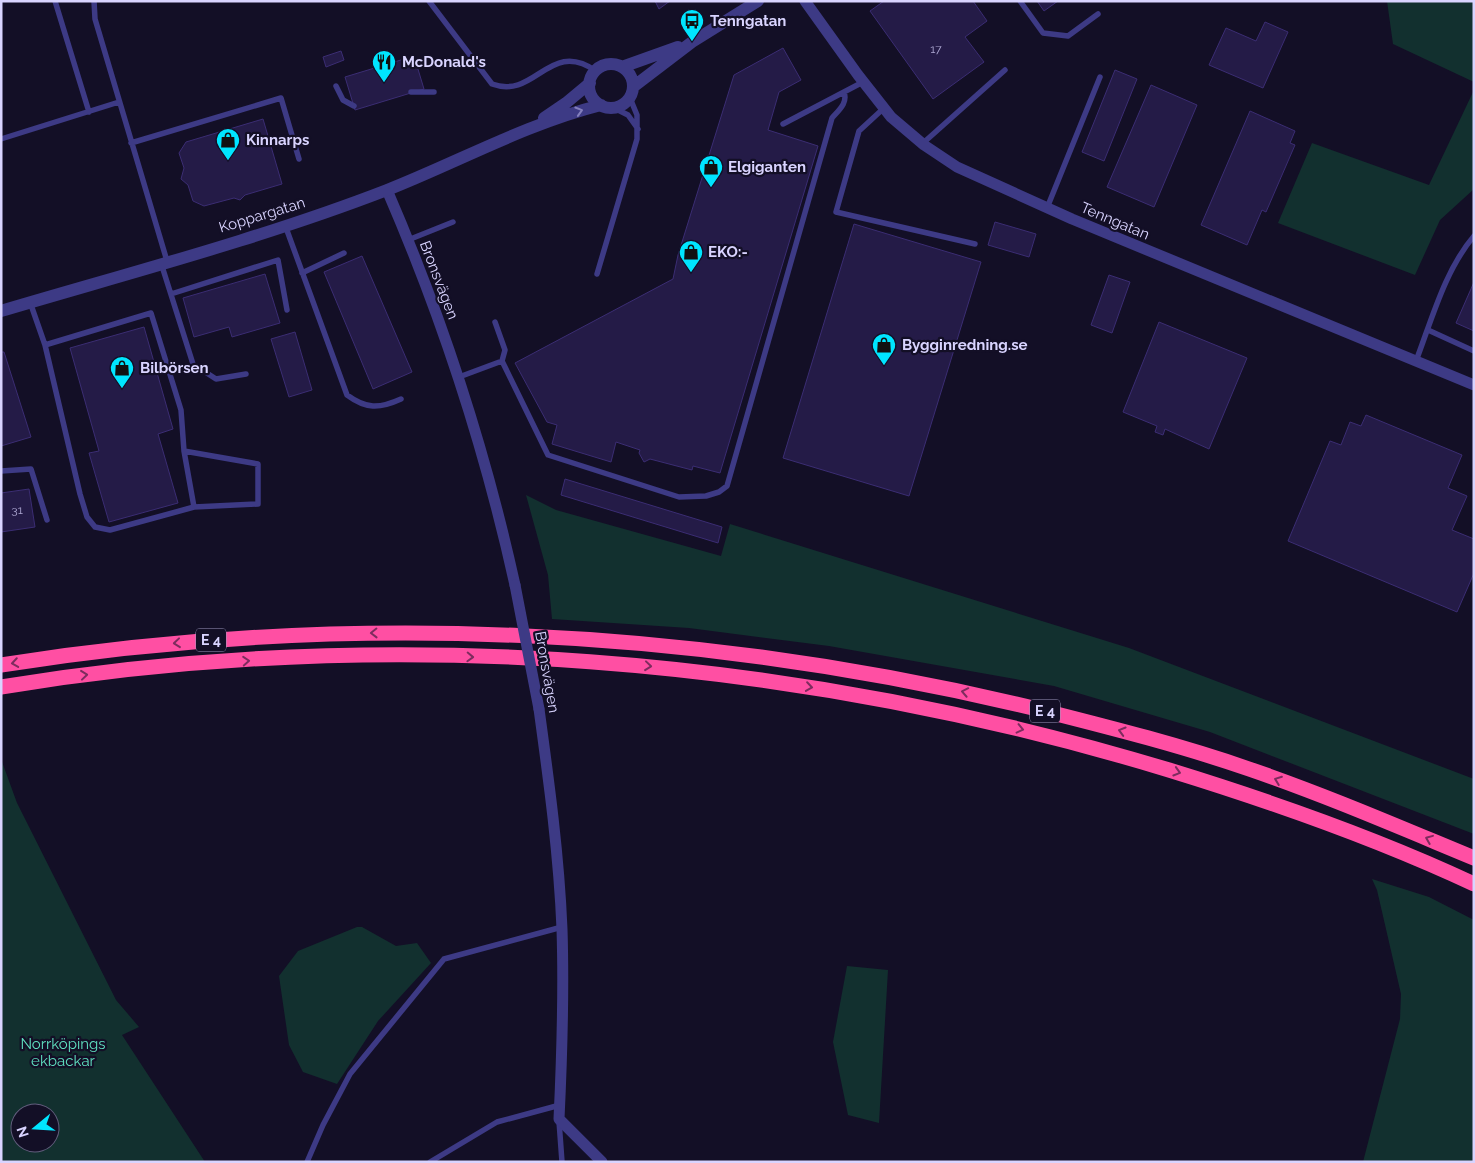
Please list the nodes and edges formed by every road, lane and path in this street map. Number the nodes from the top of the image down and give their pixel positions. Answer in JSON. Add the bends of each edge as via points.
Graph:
{"nodes":[{"id":1,"x":55,"y":1,"type":"edge"},
{"id":2,"x":94,"y":1,"type":"edge"},
{"id":3,"x":429,"y":1,"type":"edge"},
{"id":4,"x":758,"y":1,"type":"edge"},
{"id":5,"x":805,"y":1,"type":"edge"},
{"id":6,"x":1020,"y":1,"type":"edge"},
{"id":7,"x":1098,"y":14,"type":"dead end"},
{"id":8,"x":692,"y":42,"type":"junction"},
{"id":9,"x":622,"y":67,"type":"junction"},
{"id":10,"x":1005,"y":70,"type":"dead end"},
{"id":11,"x":596,"y":71,"type":"junction"},
{"id":12,"x":1100,"y":77,"type":"dead end"},
{"id":13,"x":863,"y":82,"type":"junction"},
{"id":14,"x":590,"y":83,"type":"junction"},
{"id":15,"x":336,"y":86,"type":"dead end"},
{"id":16,"x":411,"y":92,"type":"dead end"},
{"id":17,"x":434,"y":92,"type":"dead end"},
{"id":18,"x":844,"y":92,"type":"junction"},
{"id":19,"x":632,"y":93,"type":"junction"},
{"id":20,"x":119,"y":102,"type":"junction"},
{"id":21,"x":601,"y":105,"type":"junction"},
{"id":22,"x":354,"y":106,"type":"dead end"},
{"id":23,"x":614,"y":108,"type":"junction"},
{"id":24,"x":884,"y":108,"type":"junction"},
{"id":25,"x":89,"y":112,"type":"junction"},
{"id":26,"x":783,"y":124,"type":"dead end"},
{"id":27,"x":638,"y":129,"type":"junction"},
{"id":28,"x":525,"y":130,"type":"junction"},
{"id":29,"x":1,"y":139,"type":"edge"},
{"id":30,"x":131,"y":143,"type":"junction"},
{"id":31,"x":922,"y":144,"type":"junction"},
{"id":32,"x":299,"y":159,"type":"dead end"},
{"id":33,"x":387,"y":190,"type":"junction"},
{"id":34,"x":1047,"y":208,"type":"junction"},
{"id":35,"x":453,"y":222,"type":"dead end"},
{"id":36,"x":285,"y":225,"type":"junction"},
{"id":37,"x":1474,"y":236,"type":"edge"},
{"id":38,"x":408,"y":240,"type":"junction"},
{"id":39,"x":975,"y":244,"type":"dead end"},
{"id":40,"x":344,"y":253,"type":"dead end"},
{"id":41,"x":164,"y":262,"type":"junction"},
{"id":42,"x":302,"y":273,"type":"junction"},
{"id":43,"x":597,"y":274,"type":"dead end"},
{"id":44,"x":170,"y":294,"type":"junction"},
{"id":45,"x":30,"y":302,"type":"junction"},
{"id":46,"x":288,"y":310,"type":"dead end"},
{"id":47,"x":1,"y":311,"type":"edge"},
{"id":48,"x":495,"y":322,"type":"dead end"},
{"id":49,"x":1428,"y":330,"type":"junction"},
{"id":50,"x":45,"y":345,"type":"junction"},
{"id":51,"x":1474,"y":351,"type":"edge"},
{"id":52,"x":502,"y":361,"type":"junction"},
{"id":53,"x":1416,"y":361,"type":"junction"},
{"id":54,"x":246,"y":374,"type":"dead end"},
{"id":55,"x":459,"y":377,"type":"junction"},
{"id":56,"x":1474,"y":385,"type":"edge"},
{"id":57,"x":401,"y":398,"type":"dead end"},
{"id":58,"x":184,"y":451,"type":"junction"},
{"id":59,"x":1,"y":471,"type":"edge"},
{"id":60,"x":194,"y":507,"type":"junction"},
{"id":61,"x":46,"y":520,"type":"dead end"},
{"id":62,"x":1,"y":665,"type":"edge"},
{"id":63,"x":1,"y":687,"type":"edge"},
{"id":64,"x":1474,"y":858,"type":"edge"},
{"id":65,"x":1474,"y":884,"type":"edge"},
{"id":66,"x":562,"y":927,"type":"junction"},
{"id":67,"x":560,"y":1105,"type":"junction"},
{"id":68,"x":559,"y":1119,"type":"junction"},
{"id":69,"x":307,"y":1162,"type":"edge"},
{"id":70,"x":430,"y":1162,"type":"edge"},
{"id":71,"x":562,"y":1162,"type":"edge"},
{"id":72,"x":602,"y":1162,"type":"edge"}],
"edges":[{"from":1,"to":25,"type":"lane"},
{"from":2,"to":20,"type":"lane","via":[[95,19]]},
{"from":3,"to":11,"type":"lane","via":[[492,84],[513,87],[562,61],[575,60]]},
{"from":4,"to":8,"type":"street"},
{"from":5,"to":13,"type":"street","name":"Tenngatan"},
{"from":6,"to":7,"type":"lane","via":[[1043,33],[1068,36]]},
{"from":8,"to":9,"type":"street"},
{"from":8,"to":19,"type":"street"},
{"from":9,"to":11,"type":"street","via":[[608,64]]},
{"from":9,"to":19,"type":"street","via":[[631,75]]},
{"from":10,"to":31,"type":"lane"},
{"from":11,"to":14,"type":"street"},
{"from":12,"to":34,"type":"lane"},
{"from":13,"to":18,"type":"lane"},
{"from":13,"to":24,"type":"street","name":"Tenngatan"},
{"from":14,"to":21,"type":"street","via":[[592,96]]},
{"from":14,"to":28,"type":"street","name":"Koppargatan"},
{"from":15,"to":22,"type":"lane","via":[[343,100]]},
{"from":16,"to":17,"type":"lane"},
{"from":18,"to":26,"type":"lane"},
{"from":18,"to":52,"type":"lane","via":[[844,104],[832,118],[726,486],[706,496],[679,497],[548,455]]},
{"from":19,"to":23,"type":"street","via":[[626,103]]},
{"from":19,"to":27,"type":"lane"},
{"from":20,"to":25,"type":"lane"},
{"from":20,"to":30,"type":"lane"},
{"from":21,"to":23,"type":"street"},
{"from":28,"to":21,"type":"street","name":"Koppargatan","one_way":true},
{"from":23,"to":27,"type":"lane","via":[[628,115]]},
{"from":24,"to":31,"type":"street","name":"Tenngatan"},
{"from":24,"to":39,"type":"lane","via":[[860,131],[836,212]]},
{"from":25,"to":29,"type":"lane"},
{"from":27,"to":43,"type":"lane"},
{"from":28,"to":33,"type":"street","name":"Koppargatan"},
{"from":30,"to":32,"type":"lane","via":[[281,98]]},
{"from":30,"to":41,"type":"lane"},
{"from":31,"to":34,"type":"street","name":"Tenngatan","via":[[957,167]]},
{"from":33,"to":36,"type":"street","name":"Koppargatan"},
{"from":33,"to":38,"type":"street","name":"Bronsvägen"},
{"from":34,"to":53,"type":"street","name":"Tenngatan"},
{"from":35,"to":38,"type":"lane"},
{"from":36,"to":41,"type":"street","name":"Koppargatan"},
{"from":36,"to":42,"type":"lane"},
{"from":37,"to":49,"type":"lane","via":[[1463,248],[1448,278]]},
{"from":38,"to":55,"type":"street","name":"Bronsvägen"},
{"from":40,"to":42,"type":"lane"},
{"from":41,"to":44,"type":"lane"},
{"from":41,"to":45,"type":"street","name":"Koppargatan"},
{"from":42,"to":57,"type":"lane","via":[[347,395],[360,405],[386,406]]},
{"from":44,"to":46,"type":"lane","via":[[278,260]]},
{"from":44,"to":54,"type":"lane","via":[[193,364],[216,379]]},
{"from":45,"to":47,"type":"street","name":"Koppargatan"},
{"from":45,"to":50,"type":"lane"},
{"from":48,"to":52,"type":"lane","via":[[506,350]]},
{"from":49,"to":51,"type":"lane"},
{"from":49,"to":53,"type":"lane"},
{"from":50,"to":58,"type":"lane","via":[[151,313],[181,410]]},
{"from":50,"to":60,"type":"lane","via":[[76,479],[87,517],[95,527],[110,530]]},
{"from":52,"to":55,"type":"lane"},
{"from":53,"to":56,"type":"street","name":"Tenngatan"},
{"from":55,"to":66,"type":"street","name":"Bronsvägen","bridge":true,"via":[[516,584],[549,782]]},
{"from":58,"to":60,"type":"lane"},
{"from":58,"to":60,"type":"lane","via":[[258,464],[258,504]]},
{"from":59,"to":61,"type":"lane","via":[[31,469]]},
{"from":64,"to":62,"type":"highway","number":"E 4","one_way":true,"via":[[1247,768],[1097,724],[908,681],[824,665],[718,651],[598,640],[432,633],[308,634],[179,643]]},
{"from":63,"to":65,"type":"highway","number":"E 4","one_way":true,"via":[[182,665],[308,657],[422,656],[600,661],[716,674],[820,689],[968,717],[1088,745],[1239,791],[1350,832]]},
{"from":66,"to":67,"type":"street","name":"Bronsvägen"},
{"from":66,"to":69,"type":"lane","via":[[444,959],[350,1074],[322,1125]]},
{"from":67,"to":68,"type":"street","name":"Bronsvägen"},
{"from":67,"to":70,"type":"lane","via":[[497,1122]]},
{"from":68,"to":71,"type":"lane"},
{"from":68,"to":72,"type":"street"}]}
